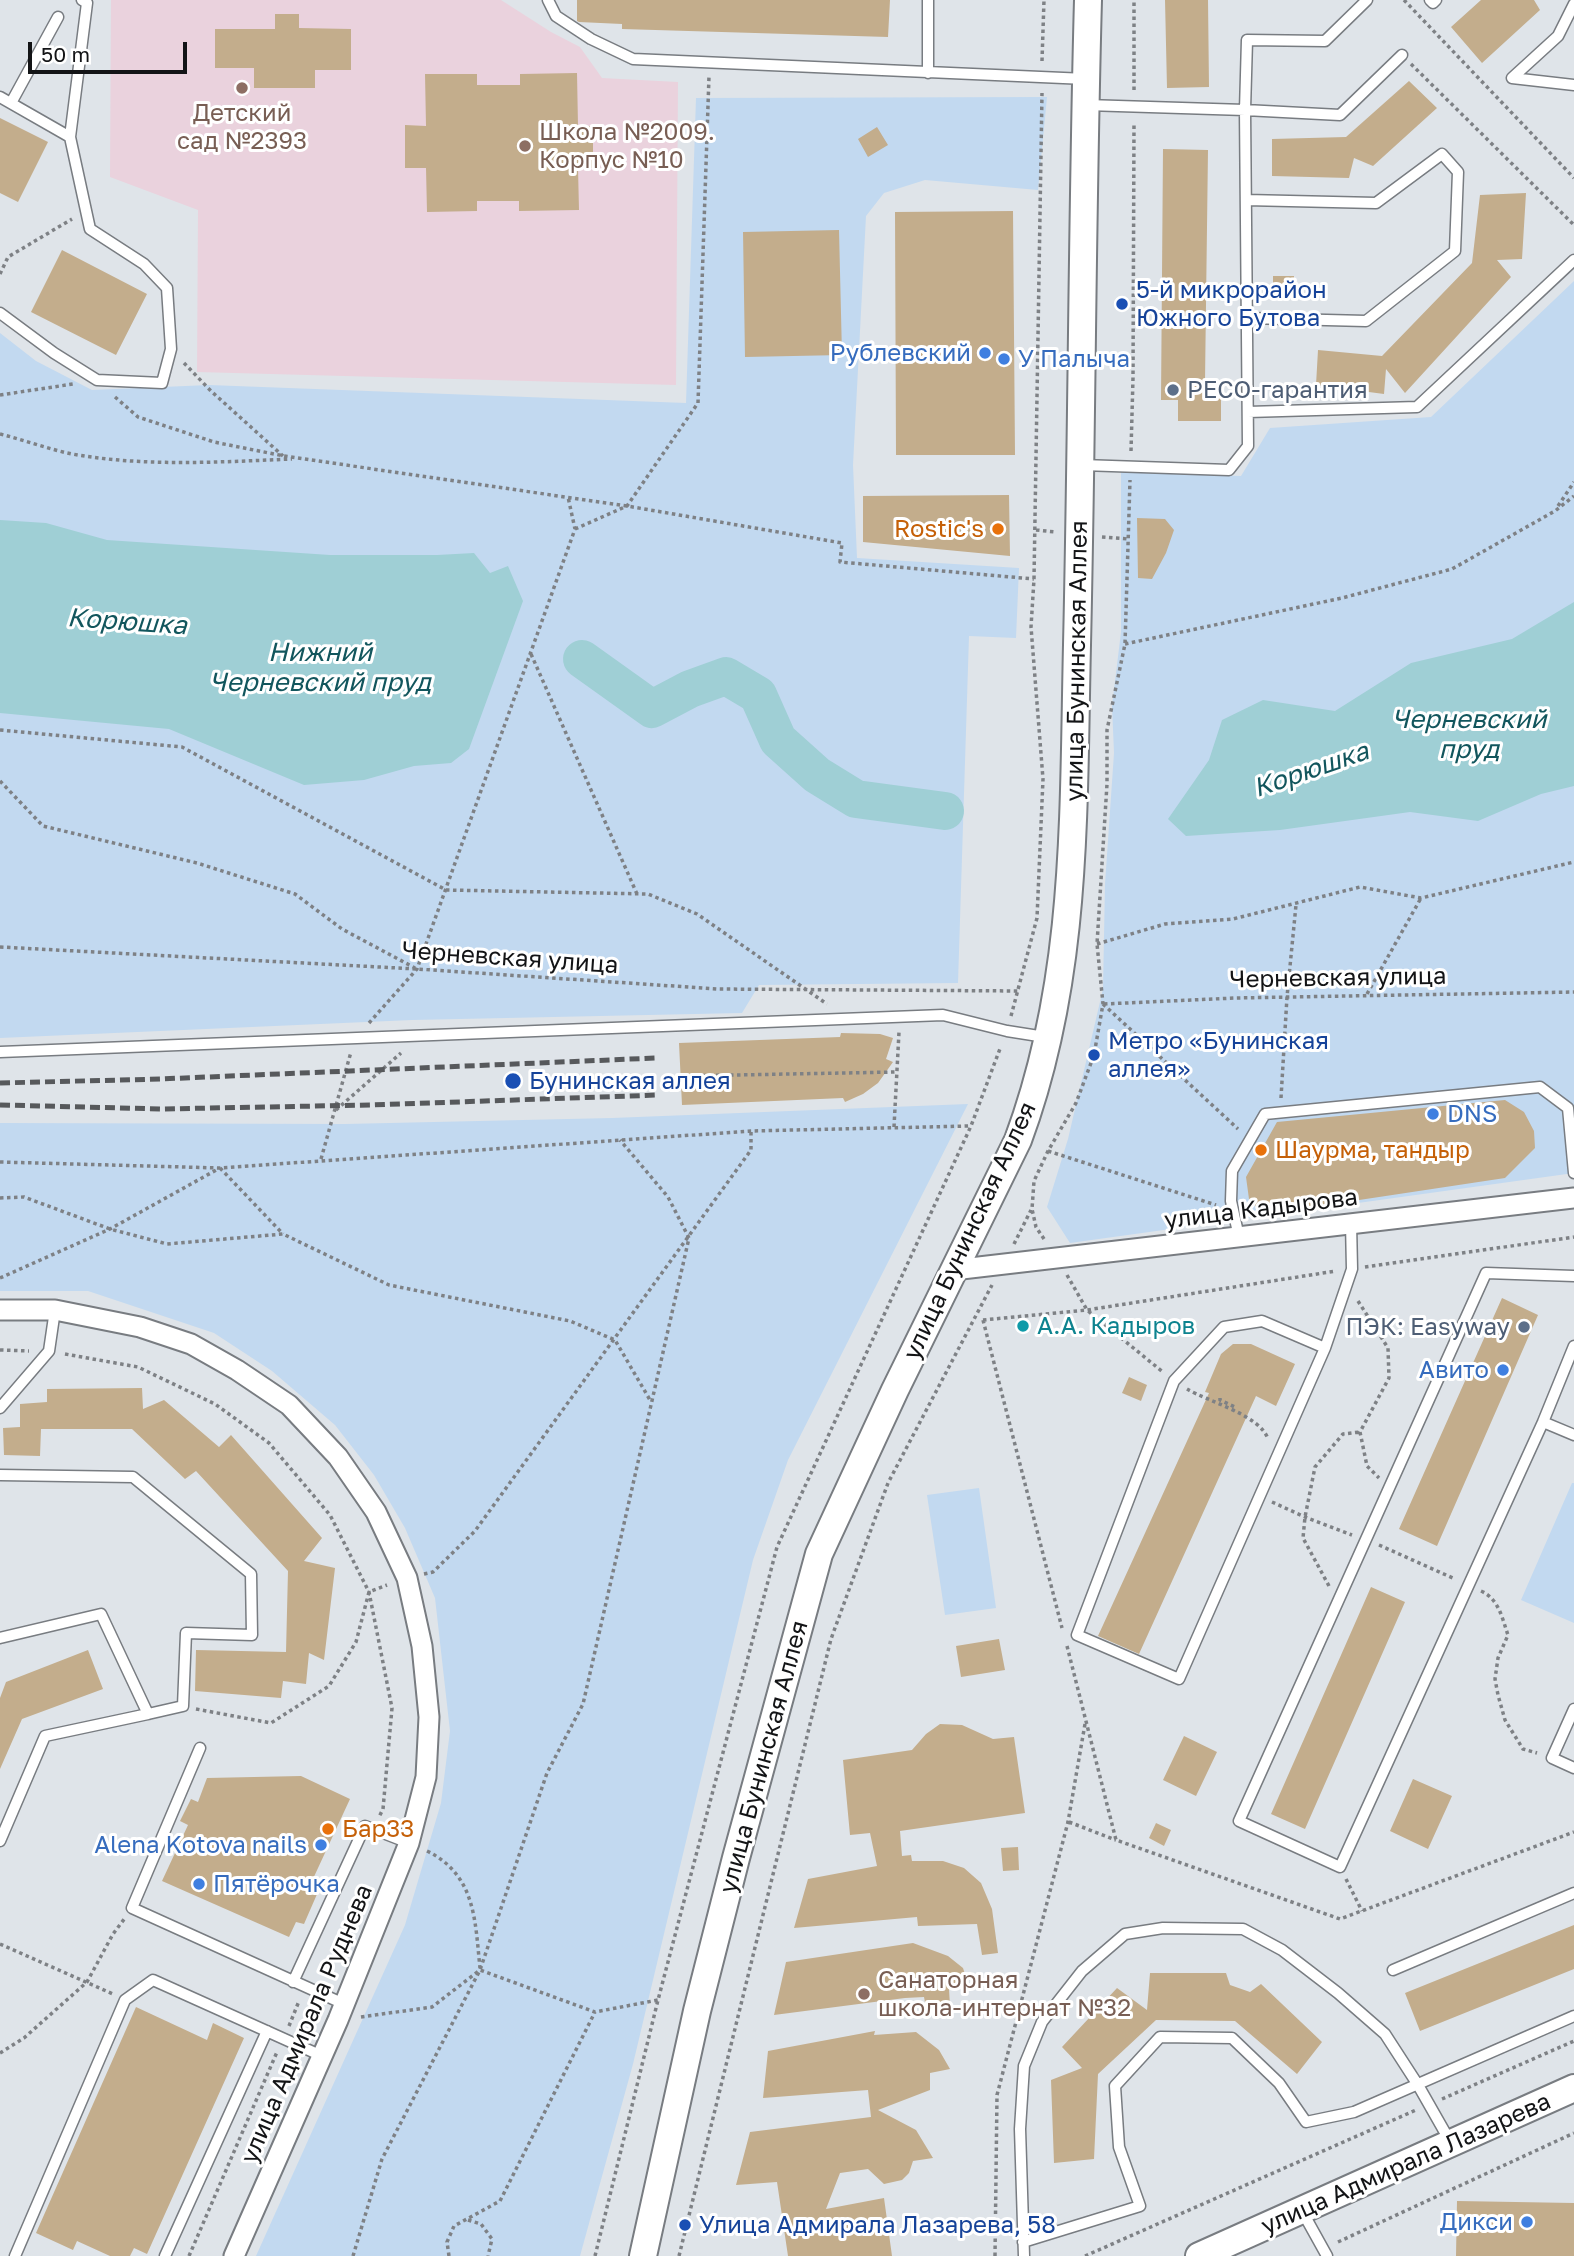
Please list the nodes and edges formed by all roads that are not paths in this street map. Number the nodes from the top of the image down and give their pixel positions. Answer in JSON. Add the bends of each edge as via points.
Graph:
{"nodes":[{"id":1,"x":82,"y":0,"type":"edge"},
{"id":2,"x":548,"y":0,"type":"edge"},
{"id":3,"x":928,"y":0,"type":"edge"},
{"id":4,"x":1088,"y":0,"type":"edge"},
{"id":5,"x":1367,"y":0,"type":"edge"},
{"id":6,"x":1430,"y":0,"type":"edge"},
{"id":7,"x":1436,"y":0,"type":"edge"},
{"id":8,"x":1574,"y":4,"type":"edge"},
{"id":9,"x":58,"y":17,"type":"dead end"},
{"id":10,"x":1402,"y":55,"type":"road end"},
{"id":11,"x":928,"y":73,"type":"junction"},
{"id":12,"x":1087,"y":79,"type":"junction"},
{"id":13,"x":1574,"y":85,"type":"edge"},
{"id":14,"x":0,"y":97,"type":"edge"},
{"id":15,"x":10,"y":103,"type":"junction"},
{"id":16,"x":1086,"y":105,"type":"junction"},
{"id":17,"x":1245,"y":110,"type":"junction"},
{"id":18,"x":70,"y":137,"type":"junction"},
{"id":19,"x":1246,"y":200,"type":"junction"},
{"id":20,"x":1574,"y":260,"type":"edge"},
{"id":21,"x":0,"y":313,"type":"edge"},
{"id":22,"x":1247,"y":318,"type":"junction"},
{"id":23,"x":1248,"y":412,"type":"junction"},
{"id":24,"x":1081,"y":465,"type":"junction"},
{"id":25,"x":1049,"y":1037,"type":"junction"},
{"id":26,"x":0,"y":1052,"type":"edge"},
{"id":27,"x":1574,"y":1173,"type":"edge"},
{"id":28,"x":1574,"y":1198,"type":"edge"},
{"id":29,"x":1351,"y":1223,"type":"junction"},
{"id":30,"x":1239,"y":1237,"type":"junction"},
{"id":31,"x":953,"y":1270,"type":"junction"},
{"id":32,"x":1574,"y":1276,"type":"edge"},
{"id":33,"x":0,"y":1310,"type":"edge"},
{"id":34,"x":55,"y":1310,"type":"junction"},
{"id":35,"x":1574,"y":1346,"type":"edge"},
{"id":36,"x":1325,"y":1348,"type":"junction"},
{"id":37,"x":0,"y":1408,"type":"edge"},
{"id":38,"x":1543,"y":1422,"type":"junction"},
{"id":39,"x":1574,"y":1435,"type":"edge"},
{"id":40,"x":0,"y":1475,"type":"edge"},
{"id":41,"x":0,"y":1638,"type":"edge"},
{"id":42,"x":1574,"y":1709,"type":"edge"},
{"id":43,"x":148,"y":1714,"type":"junction"},
{"id":44,"x":200,"y":1748,"type":"dead end"},
{"id":45,"x":1574,"y":1768,"type":"edge"},
{"id":46,"x":0,"y":1841,"type":"edge"},
{"id":47,"x":409,"y":1843,"type":"junction"},
{"id":48,"x":1574,"y":1894,"type":"edge"},
{"id":49,"x":1393,"y":1970,"type":"dead end"},
{"id":50,"x":293,"y":1982,"type":"junction"},
{"id":51,"x":341,"y":2012,"type":"junction"},
{"id":52,"x":1574,"y":2016,"type":"edge"},
{"id":53,"x":267,"y":2031,"type":"junction"},
{"id":54,"x":322,"y":2056,"type":"junction"},
{"id":55,"x":1418,"y":2085,"type":"junction"},
{"id":56,"x":1574,"y":2088,"type":"edge"},
{"id":57,"x":1451,"y":2144,"type":"junction"},
{"id":58,"x":1302,"y":2211,"type":"junction"},
{"id":59,"x":1023,"y":2242,"type":"junction"},
{"id":60,"x":1325,"y":2253,"type":"edge"},
{"id":61,"x":15,"y":2256,"type":"edge"},
{"id":62,"x":165,"y":2256,"type":"edge"},
{"id":63,"x":233,"y":2256,"type":"edge"},
{"id":64,"x":643,"y":2256,"type":"edge"},
{"id":65,"x":1024,"y":2256,"type":"edge"},
{"id":66,"x":1199,"y":2256,"type":"edge"}],
"edges":[{"from":1,"to":18,"type":"lane","via":[[87,4]]},
{"from":2,"to":11,"type":"lane","via":[[556,16],[633,60]]},
{"from":3,"to":11,"type":"lane"},
{"from":4,"to":12,"type":"street","name":"улица Бунинская Аллея"},
{"from":5,"to":17,"type":"lane","via":[[1325,41],[1247,40]]},
{"from":6,"to":7,"type":"lane"},
{"from":8,"to":13,"type":"lane","via":[[1558,36],[1512,78]]},
{"from":9,"to":15,"type":"lane"},
{"from":10,"to":17,"type":"lane","via":[[1340,115]]},
{"from":11,"to":12,"type":"lane"},
{"from":12,"to":16,"type":"street","name":"улица Бунинская Аллея"},
{"from":14,"to":15,"type":"lane"},
{"from":15,"to":18,"type":"lane"},
{"from":16,"to":17,"type":"lane"},
{"from":16,"to":24,"type":"street","name":"улица Бунинская Аллея"},
{"from":17,"to":19,"type":"lane"},
{"from":18,"to":21,"type":"lane","via":[[90,229],[144,264],[167,288],[171,349],[162,383],[97,380]]},
{"from":19,"to":22,"type":"lane"},
{"from":19,"to":22,"type":"lane","via":[[1376,203],[1442,154],[1458,173],[1455,251],[1366,321]]},
{"from":20,"to":23,"type":"lane","via":[[1417,407]]},
{"from":22,"to":23,"type":"lane"},
{"from":23,"to":24,"type":"lane","via":[[1248,446],[1229,470]]},
{"from":24,"to":25,"type":"street","name":"улица Бунинская Аллея","via":[[1068,920]]},
{"from":25,"to":26,"type":"lane","via":[[943,1015]]},
{"from":25,"to":31,"type":"street","name":"улица Бунинская Аллея","via":[[1018,1140]]},
{"from":27,"to":30,"type":"lane","via":[[1568,1108],[1540,1087],[1265,1114],[1232,1171]]},
{"from":28,"to":29,"type":"street","name":"улица Кадырова"},
{"from":29,"to":30,"type":"street","name":"улица Кадырова"},
{"from":29,"to":36,"type":"lane","via":[[1352,1269]]},
{"from":30,"to":31,"type":"street","name":"улица Кадырова"},
{"from":31,"to":64,"type":"street","name":"улица Бунинская Аллея","via":[[819,1554],[697,2011]]},
{"from":32,"to":38,"type":"lane","via":[[1486,1273],[1239,1821],[1340,1867]]},
{"from":33,"to":34,"type":"street","name":"улица Адмирала Руднева"},
{"from":34,"to":37,"type":"lane","via":[[49,1351]]},
{"from":34,"to":47,"type":"street","name":"улица Адмирала Руднева","via":[[140,1327],[191,1344],[237,1370],[289,1405],[338,1457],[376,1512],[407,1578],[422,1646],[429,1717],[426,1776]]},
{"from":35,"to":38,"type":"lane"},
{"from":36,"to":36,"type":"lane","via":[[1262,1321],[1224,1327],[1174,1381],[1077,1635],[1179,1679]]},
{"from":38,"to":39,"type":"lane"},
{"from":40,"to":43,"type":"lane","via":[[133,1477],[251,1574],[252,1634],[186,1633],[183,1706]]},
{"from":41,"to":43,"type":"lane","via":[[101,1614]]},
{"from":42,"to":45,"type":"lane","via":[[1552,1758]]},
{"from":43,"to":46,"type":"lane","via":[[45,1736]]},
{"from":44,"to":50,"type":"lane","via":[[132,1908]]},
{"from":47,"to":50,"type":"lane","via":[[365,1826]]},
{"from":47,"to":51,"type":"street","name":"улица Адмирала Руднева"},
{"from":48,"to":49,"type":"lane"},
{"from":50,"to":51,"type":"lane"},
{"from":51,"to":54,"type":"street","name":"улица Адмирала Руднева"},
{"from":52,"to":55,"type":"lane"},
{"from":53,"to":54,"type":"lane"},
{"from":53,"to":61,"type":"lane","via":[[152,1980],[125,2000]]},
{"from":53,"to":62,"type":"lane"},
{"from":54,"to":63,"type":"street","name":"улица Адмирала Руднева"},
{"from":55,"to":57,"type":"lane"},
{"from":55,"to":59,"type":"lane","via":[[1354,2112],[1306,2122],[1279,2083],[1231,2038],[1160,2037],[1115,2086],[1119,2147],[1140,2206]]},
{"from":55,"to":59,"type":"lane","via":[[1385,2034],[1292,1957],[1243,1928],[1163,1928],[1125,1934],[1082,1971],[1042,2022],[1024,2066],[1020,2129]]},
{"from":56,"to":57,"type":"street","name":"улица Адмирала Лазарева"},
{"from":57,"to":58,"type":"street","name":"улица Адмирала Лазарева"},
{"from":58,"to":60,"type":"lane"},
{"from":58,"to":66,"type":"street","name":"улица Адмирала Лазарева"},
{"from":59,"to":65,"type":"lane"}]}
